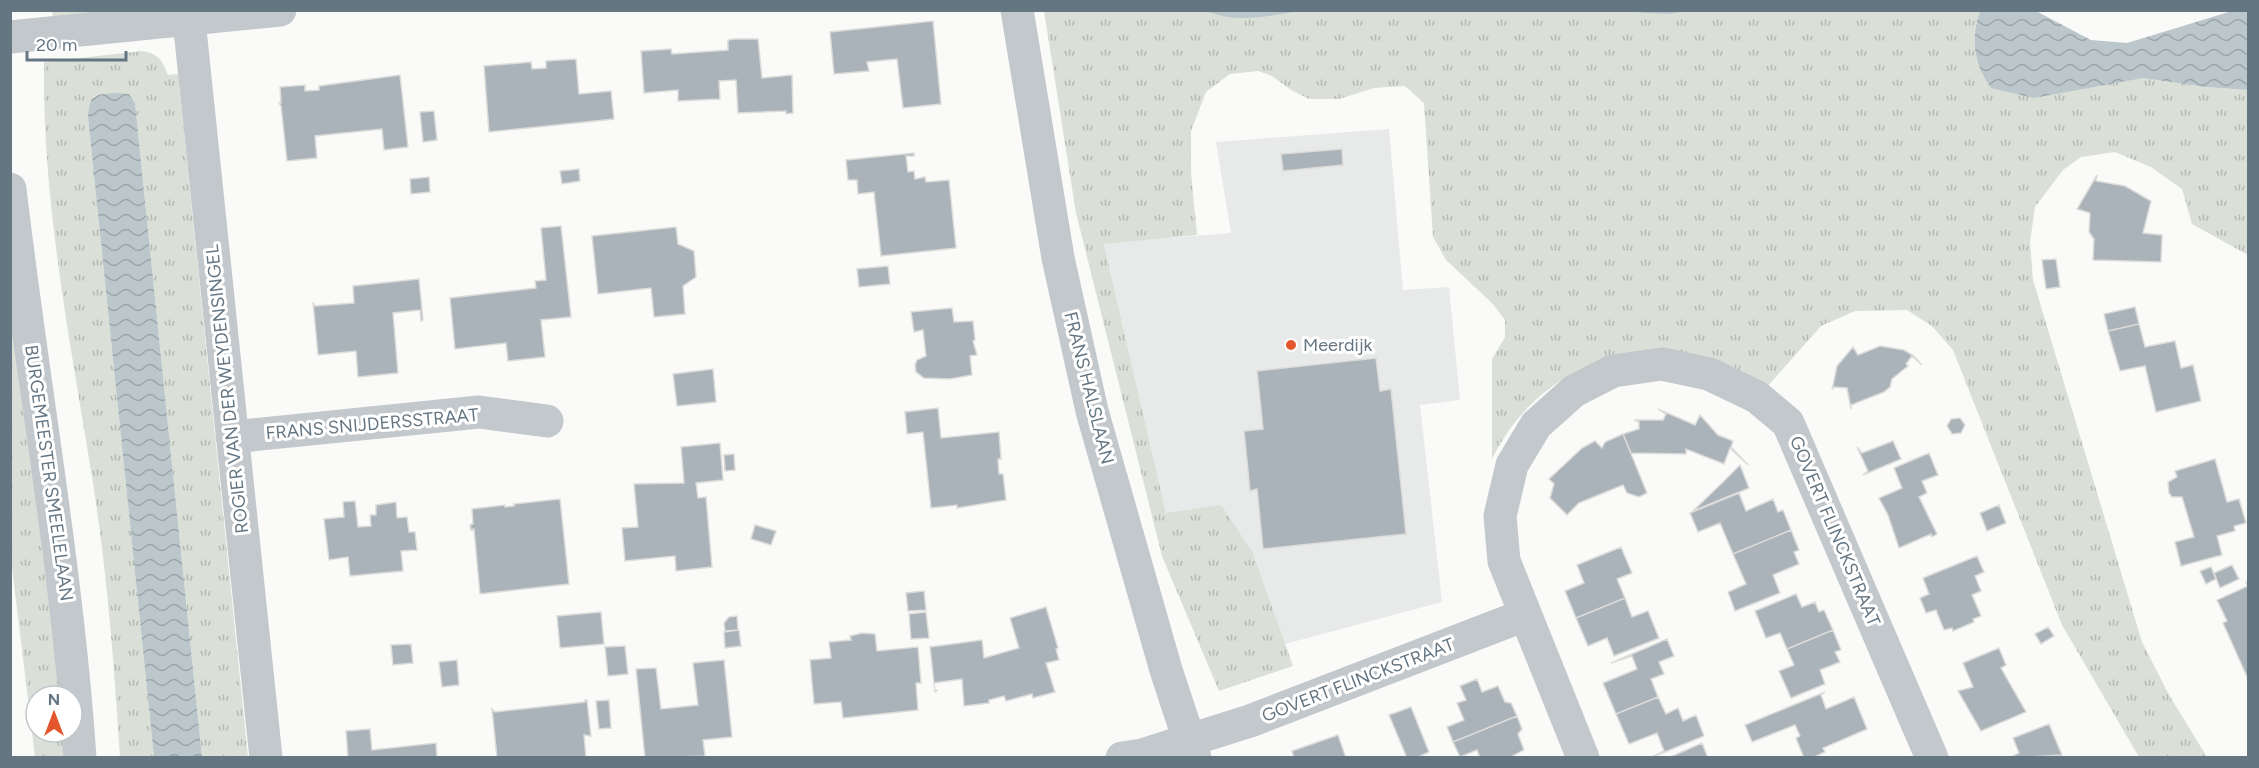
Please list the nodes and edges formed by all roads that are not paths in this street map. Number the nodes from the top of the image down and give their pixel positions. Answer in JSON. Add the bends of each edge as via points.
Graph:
{"nodes":[{"id":1,"x":280,"y":10,"type":"edge"},
{"id":2,"x":1017,"y":10,"type":"edge"},
{"id":3,"x":189,"y":20,"type":"junction"},
{"id":4,"x":10,"y":37,"type":"edge"},
{"id":5,"x":10,"y":189,"type":"edge"},
{"id":6,"x":547,"y":421,"type":"dead end"},
{"id":7,"x":232,"y":437,"type":"junction"},
{"id":8,"x":1525,"y":615,"type":"junction"},
{"id":9,"x":1192,"y":749,"type":"edge"},
{"id":10,"x":1931,"y":757,"type":"edge"},
{"id":11,"x":80,"y":758,"type":"edge"},
{"id":12,"x":266,"y":758,"type":"edge"},
{"id":13,"x":1122,"y":758,"type":"edge"},
{"id":14,"x":1583,"y":758,"type":"edge"}],
"edges":[{"from":1,"to":3,"type":"street"},
{"from":2,"to":9,"type":"street","name":"FRANS HALSLAAN","via":[[1058,258],[1092,411]]},
{"from":3,"to":4,"type":"street"},
{"from":3,"to":7,"type":"street","name":"ROGIER VAN DER WEYDENSINGEL"},
{"from":5,"to":11,"type":"street","name":"BURGEMEESTER SMEELELAAN","via":[[62,556]]},
{"from":6,"to":7,"type":"street","name":"FRANS SNIJDERSSTRAAT","via":[[479,412]]},
{"from":7,"to":12,"type":"street","name":"ROGIER VAN DER WEYDENSINGEL"},
{"from":8,"to":9,"type":"street","name":"GOVERT FLINCKSTRAAT","via":[[1250,722]]},
{"from":8,"to":10,"type":"street","name":"GOVERT FLINCKSTRAAT","via":[[1504,561],[1500,516],[1512,465],[1536,425],[1574,391],[1613,370],[1662,364],[1709,374],[1757,397],[1788,423]]},
{"from":8,"to":14,"type":"street","name":"GOVERT FLINCKSTRAAT"},
{"from":9,"to":13,"type":"street","name":"GOVERT FLINCKSTRAAT"}]}
